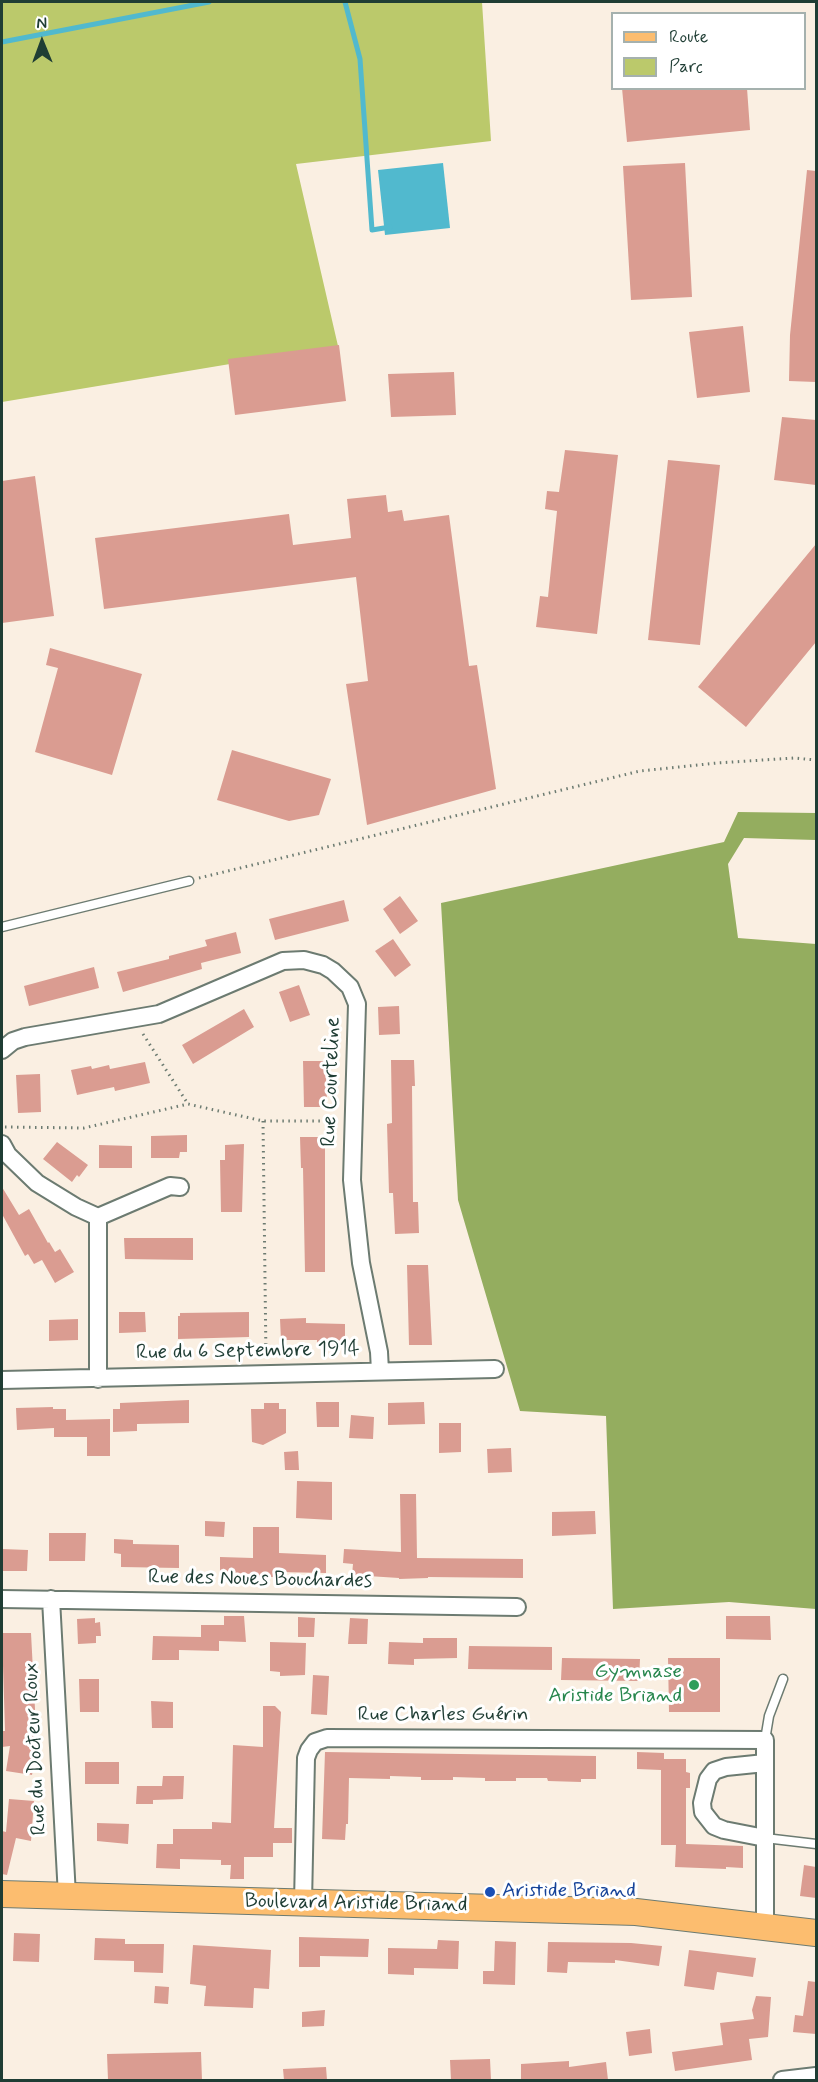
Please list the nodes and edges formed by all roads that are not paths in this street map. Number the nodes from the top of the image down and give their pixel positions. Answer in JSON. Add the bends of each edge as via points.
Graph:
{"nodes":[{"id":1,"x":189,"y":881,"type":"road end"},
{"id":2,"x":2,"y":927,"type":"edge"},
{"id":3,"x":2,"y":1050,"type":"edge"},
{"id":4,"x":2,"y":1144,"type":"edge"},
{"id":5,"x":180,"y":1187,"type":"dead end"},
{"id":6,"x":98,"y":1217,"type":"junction"},
{"id":7,"x":495,"y":1369,"type":"dead end"},
{"id":8,"x":380,"y":1371,"type":"junction"},
{"id":9,"x":98,"y":1379,"type":"junction"},
{"id":10,"x":2,"y":1380,"type":"edge"},
{"id":11,"x":2,"y":1599,"type":"edge"},
{"id":12,"x":51,"y":1599,"type":"junction"},
{"id":13,"x":517,"y":1607,"type":"dead end"},
{"id":14,"x":783,"y":1679,"type":"dead end"},
{"id":15,"x":765,"y":1740,"type":"junction"},
{"id":16,"x":765,"y":1763,"type":"junction"},
{"id":17,"x":765,"y":1838,"type":"junction"},
{"id":18,"x":816,"y":1844,"type":"edge"},
{"id":19,"x":2,"y":1894,"type":"edge"},
{"id":20,"x":67,"y":1896,"type":"junction"},
{"id":21,"x":303,"y":1903,"type":"junction"},
{"id":22,"x":765,"y":1927,"type":"junction"},
{"id":23,"x":816,"y":1933,"type":"edge"},
{"id":24,"x":816,"y":2076,"type":"edge"},
{"id":25,"x":782,"y":2080,"type":"edge"}],
"edges":[{"from":1,"to":2,"type":"lane"},
{"from":3,"to":8,"type":"street","name":"Rue Courteline","via":[[25,1036],[159,1014],[283,961],[304,960],[333,971],[350,987],[357,1004],[351,1180]]},
{"from":4,"to":6,"type":"street","via":[[37,1183]]},
{"from":5,"to":6,"type":"street","via":[[170,1186]]},
{"from":6,"to":9,"type":"street"},
{"from":7,"to":8,"type":"street","name":"Rue du 6 Septembre 1914"},
{"from":8,"to":9,"type":"street","name":"Rue du 6 Septembre 1914"},
{"from":9,"to":10,"type":"street","name":"Rue du 6 Septembre 1914"},
{"from":11,"to":12,"type":"street","name":"Rue des Noues Bouchardes"},
{"from":12,"to":13,"type":"street","name":"Rue des Noues Bouchardes"},
{"from":12,"to":20,"type":"street","name":"Rue du Docteur Roux"},
{"from":14,"to":15,"type":"lane"},
{"from":15,"to":16,"type":"street"},
{"from":15,"to":21,"type":"street","name":"Rue Charles Guérin","via":[[327,1738],[315,1743],[306,1758]]},
{"from":16,"to":17,"type":"street"},
{"from":16,"to":17,"type":"street","via":[[714,1771],[702,1803],[714,1826]]},
{"from":17,"to":18,"type":"lane"},
{"from":17,"to":22,"type":"street"},
{"from":19,"to":20,"type":"main road","name":"Boulevard Aristide Briand"},
{"from":20,"to":21,"type":"main road","name":"Boulevard Aristide Briand"},
{"from":21,"to":22,"type":"main road","name":"Boulevard Aristide Briand","via":[[636,1912]]},
{"from":22,"to":23,"type":"main road","name":"Boulevard Aristide Briand"},
{"from":24,"to":25,"type":"street"}]}
